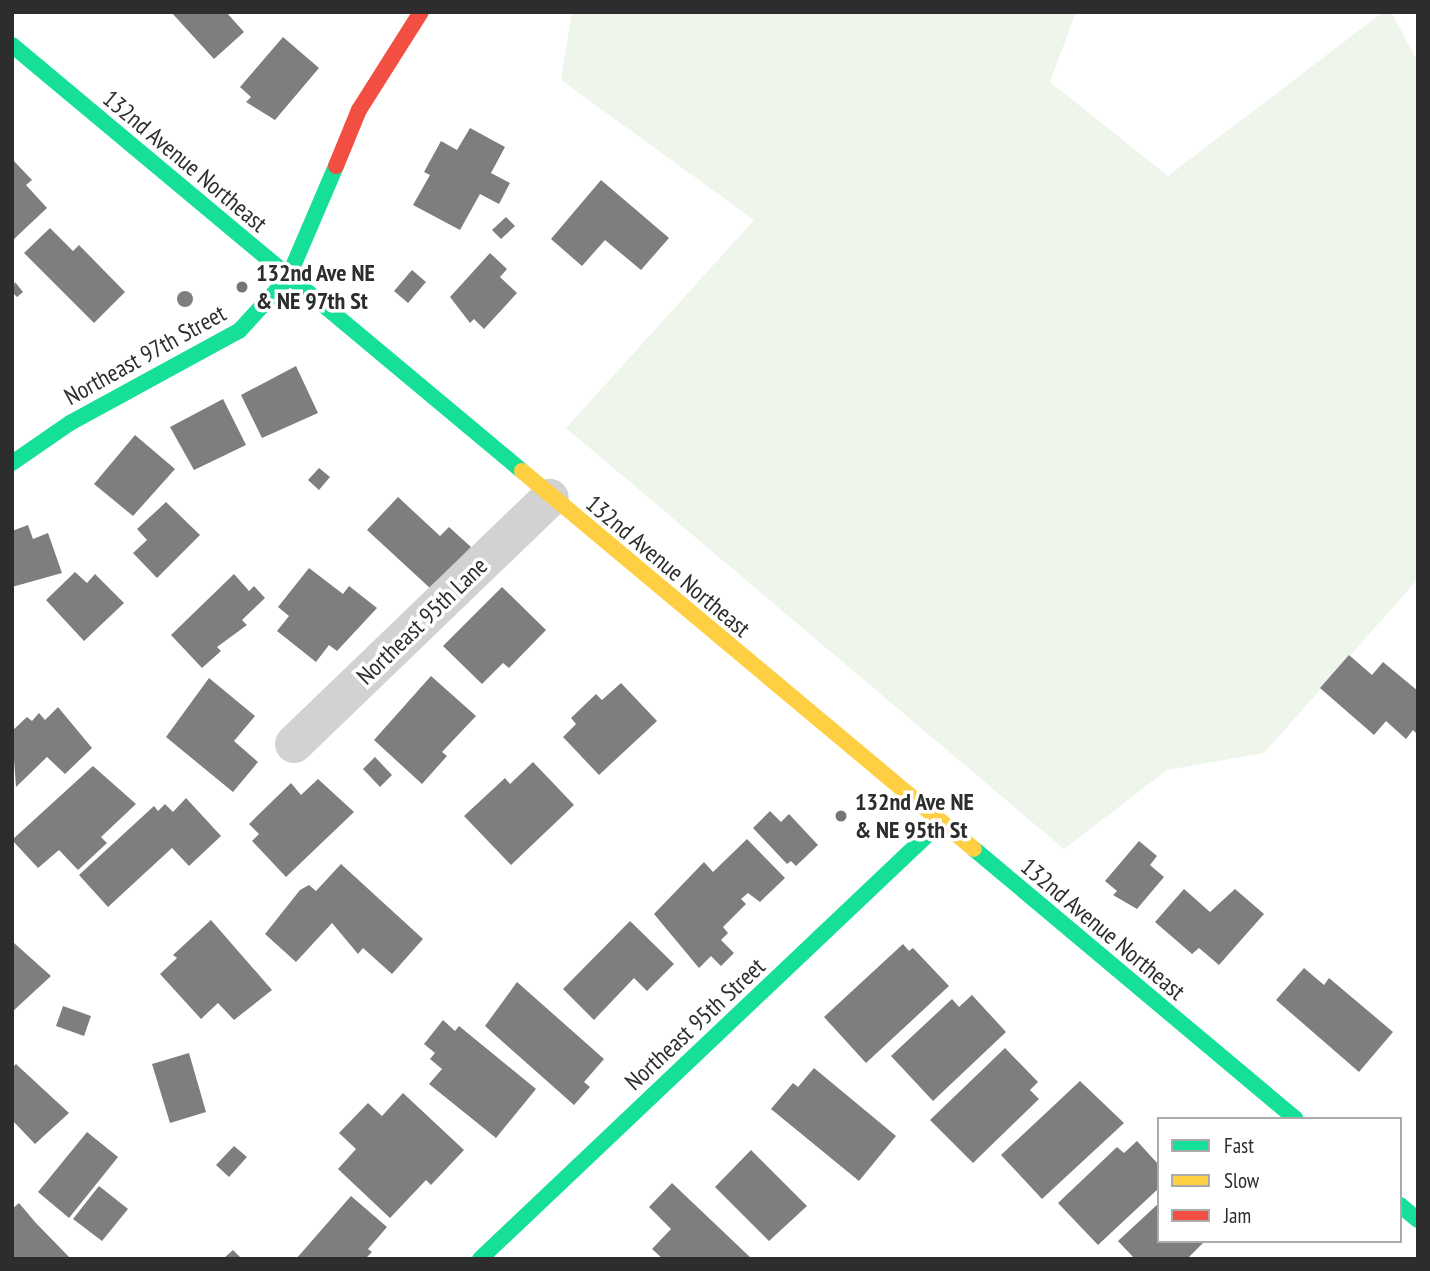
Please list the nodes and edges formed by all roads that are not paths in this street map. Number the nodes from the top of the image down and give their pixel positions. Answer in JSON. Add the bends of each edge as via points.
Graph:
{"nodes":[{"id":1,"x":421,"y":12,"type":"edge"},
{"id":2,"x":12,"y":46,"type":"edge"},
{"id":3,"x":289,"y":278,"type":"junction"},
{"id":4,"x":12,"y":463,"type":"edge"},
{"id":5,"x":550,"y":498,"type":"junction"},
{"id":6,"x":294,"y":744,"type":"dead end"},
{"id":7,"x":940,"y":824,"type":"junction"},
{"id":8,"x":1294,"y":1117,"type":"edge"},
{"id":9,"x":1402,"y":1207,"type":"edge"},
{"id":10,"x":1418,"y":1220,"type":"edge"},
{"id":11,"x":480,"y":1259,"type":"edge"}],
"edges":[{"from":1,"to":3,"type":"street","name":"Northeast 97th Street","via":[[359,110]]},
{"from":2,"to":3,"type":"street","name":"132nd Avenue Northeast"},
{"from":3,"to":4,"type":"street","name":"Northeast 97th Street","via":[[239,331],[70,423]]},
{"from":3,"to":5,"type":"street","name":"132nd Avenue Northeast"},
{"from":5,"to":6,"type":"street","name":"Northeast 95th Lane"},
{"from":5,"to":7,"type":"street","name":"132nd Avenue Northeast"},
{"from":7,"to":8,"type":"street","name":"132nd Avenue Northeast"},
{"from":7,"to":11,"type":"street","name":"Northeast 95th Street"},
{"from":9,"to":10,"type":"street"}]}
